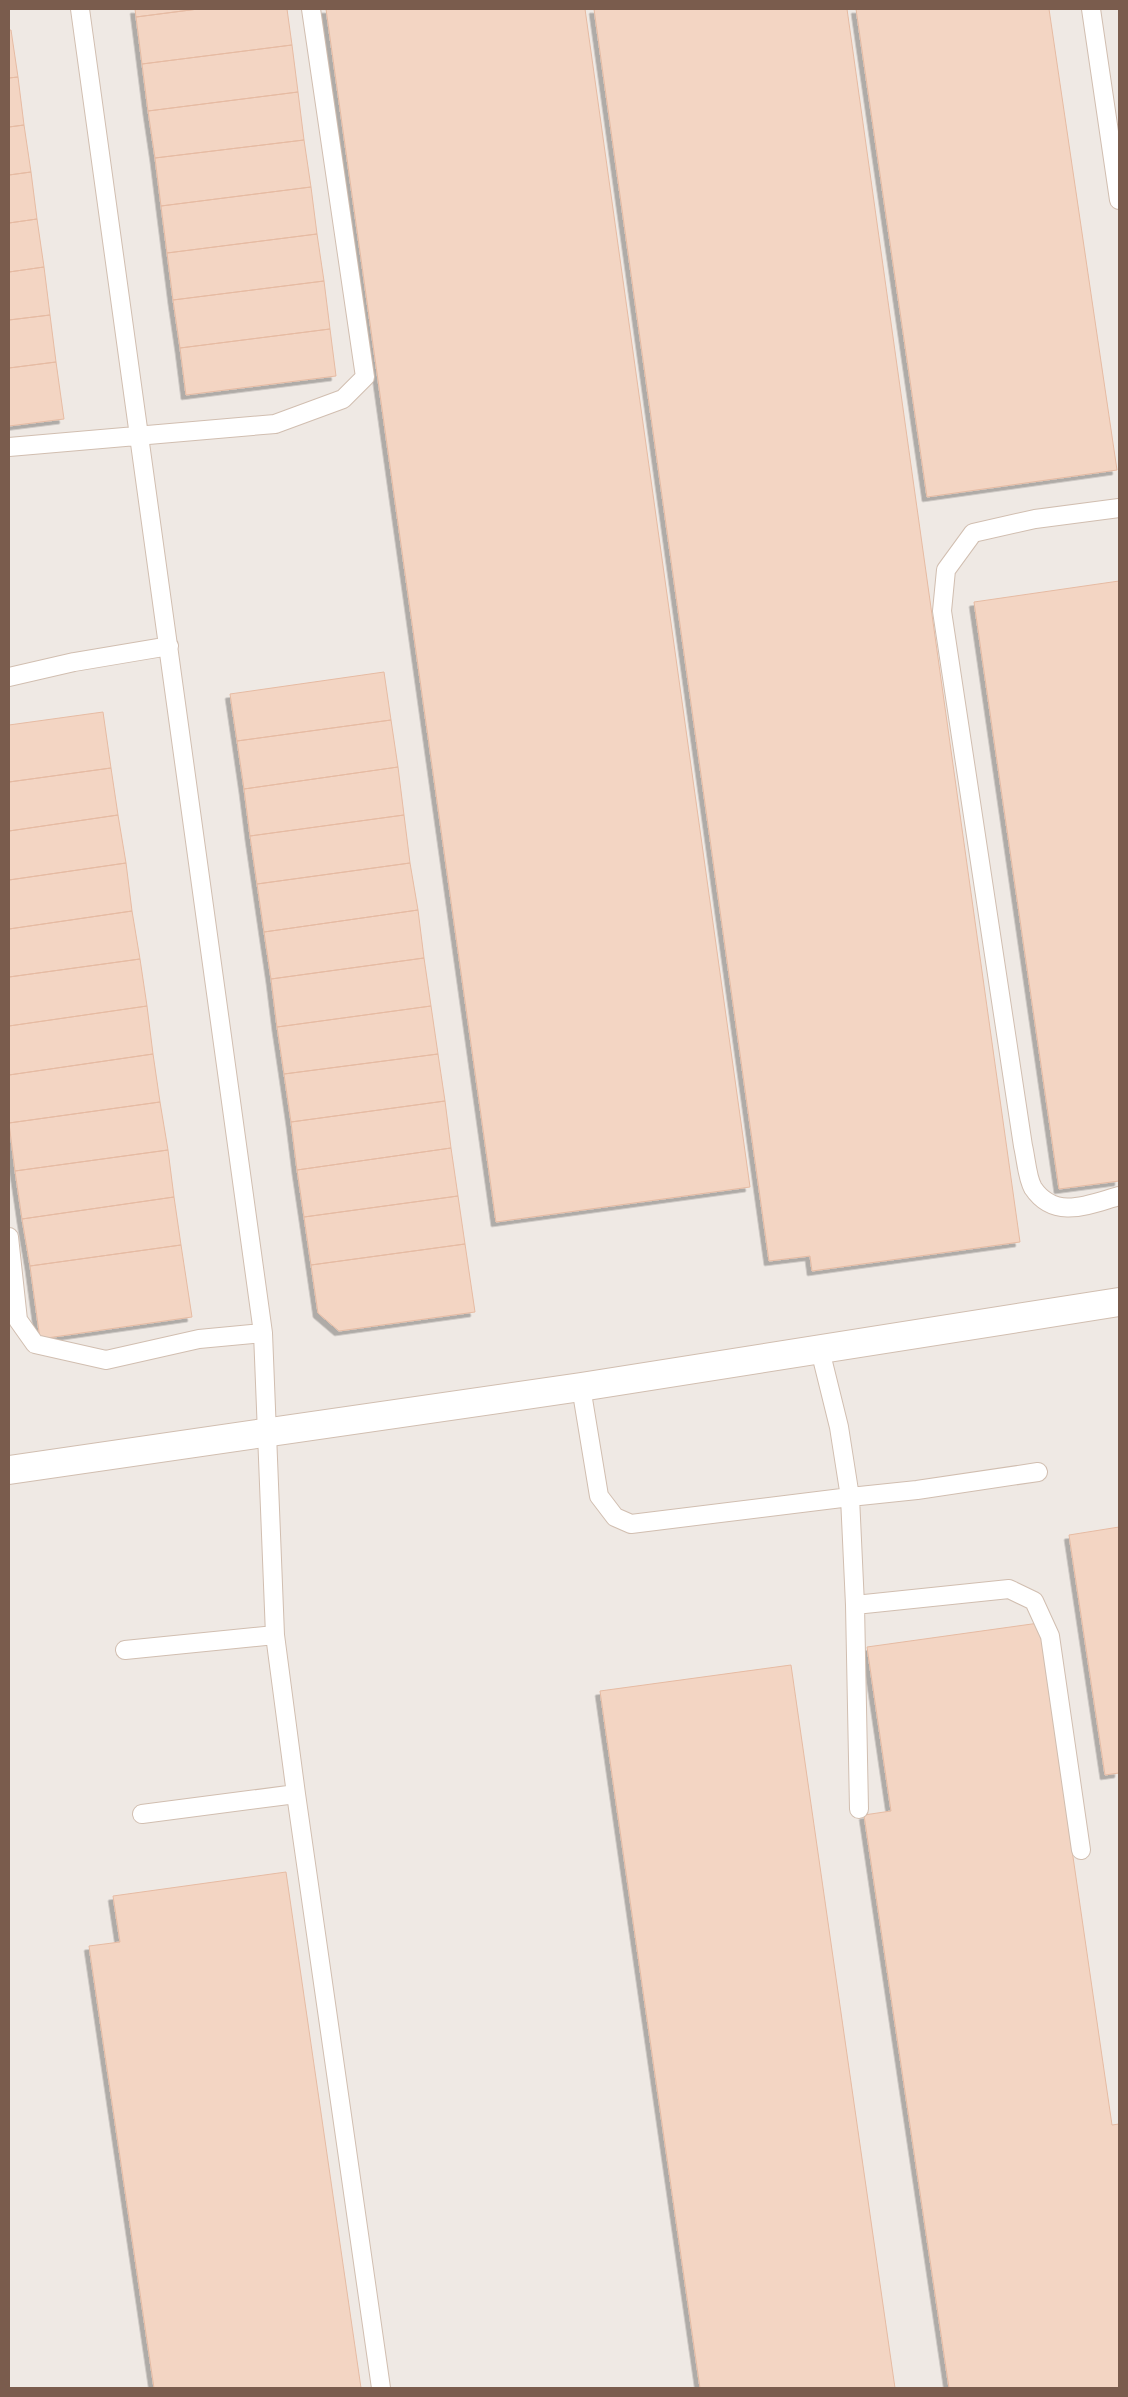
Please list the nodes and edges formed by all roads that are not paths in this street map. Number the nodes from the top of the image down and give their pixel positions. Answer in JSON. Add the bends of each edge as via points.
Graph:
{"nodes":[{"id":1,"x":80,"y":9,"type":"edge"},
{"id":2,"x":310,"y":9,"type":"edge"},
{"id":3,"x":1091,"y":9,"type":"edge"},
{"id":4,"x":1119,"y":200,"type":"edge"},
{"id":5,"x":140,"y":435,"type":"junction"},
{"id":6,"x":9,"y":447,"type":"edge"},
{"id":7,"x":1119,"y":508,"type":"edge"},
{"id":8,"x":169,"y":646,"type":"junction"},
{"id":9,"x":9,"y":677,"type":"edge"},
{"id":10,"x":1119,"y":1196,"type":"edge"},
{"id":11,"x":9,"y":1237,"type":"edge"},
{"id":12,"x":1119,"y":1302,"type":"edge"},
{"id":13,"x":263,"y":1333,"type":"junction"},
{"id":14,"x":820,"y":1350,"type":"junction"},
{"id":15,"x":581,"y":1387,"type":"junction"},
{"id":16,"x":267,"y":1432,"type":"junction"},
{"id":17,"x":9,"y":1470,"type":"edge"},
{"id":18,"x":1038,"y":1472,"type":"dead end"},
{"id":19,"x":850,"y":1497,"type":"junction"},
{"id":20,"x":855,"y":1605,"type":"junction"},
{"id":21,"x":276,"y":1635,"type":"junction"},
{"id":22,"x":125,"y":1650,"type":"dead end"},
{"id":23,"x":296,"y":1794,"type":"junction"},
{"id":24,"x":859,"y":1809,"type":"dead end"},
{"id":25,"x":142,"y":1814,"type":"dead end"},
{"id":26,"x":1081,"y":1850,"type":"dead end"},
{"id":27,"x":381,"y":2388,"type":"edge"}],
"edges":[{"from":1,"to":5,"type":"lane"},
{"from":2,"to":5,"type":"lane","via":[[365,377],[343,400],[275,424]]},
{"from":3,"to":4,"type":"lane"},
{"from":5,"to":6,"type":"lane"},
{"from":5,"to":8,"type":"lane"},
{"from":7,"to":10,"type":"lane","via":[[1035,519],[973,533],[946,570],[942,611],[1023,1146],[1033,1188],[1048,1202],[1069,1209]]},
{"from":8,"to":9,"type":"lane"},
{"from":8,"to":13,"type":"lane"},
{"from":11,"to":13,"type":"lane","via":[[18,1320],[35,1344],[106,1360],[199,1339]]},
{"from":12,"to":14,"type":"street"},
{"from":13,"to":16,"type":"lane"},
{"from":14,"to":15,"type":"street"},
{"from":14,"to":19,"type":"lane","via":[[839,1427]]},
{"from":15,"to":16,"type":"street"},
{"from":15,"to":19,"type":"lane","via":[[599,1496],[615,1517],[630,1524]]},
{"from":16,"to":17,"type":"street"},
{"from":16,"to":21,"type":"lane"},
{"from":18,"to":19,"type":"lane"},
{"from":19,"to":20,"type":"lane"},
{"from":20,"to":24,"type":"lane"},
{"from":20,"to":26,"type":"lane","via":[[1008,1589],[1034,1601],[1050,1636]]},
{"from":21,"to":22,"type":"lane"},
{"from":21,"to":23,"type":"lane"},
{"from":23,"to":25,"type":"lane"},
{"from":23,"to":27,"type":"lane"}]}
